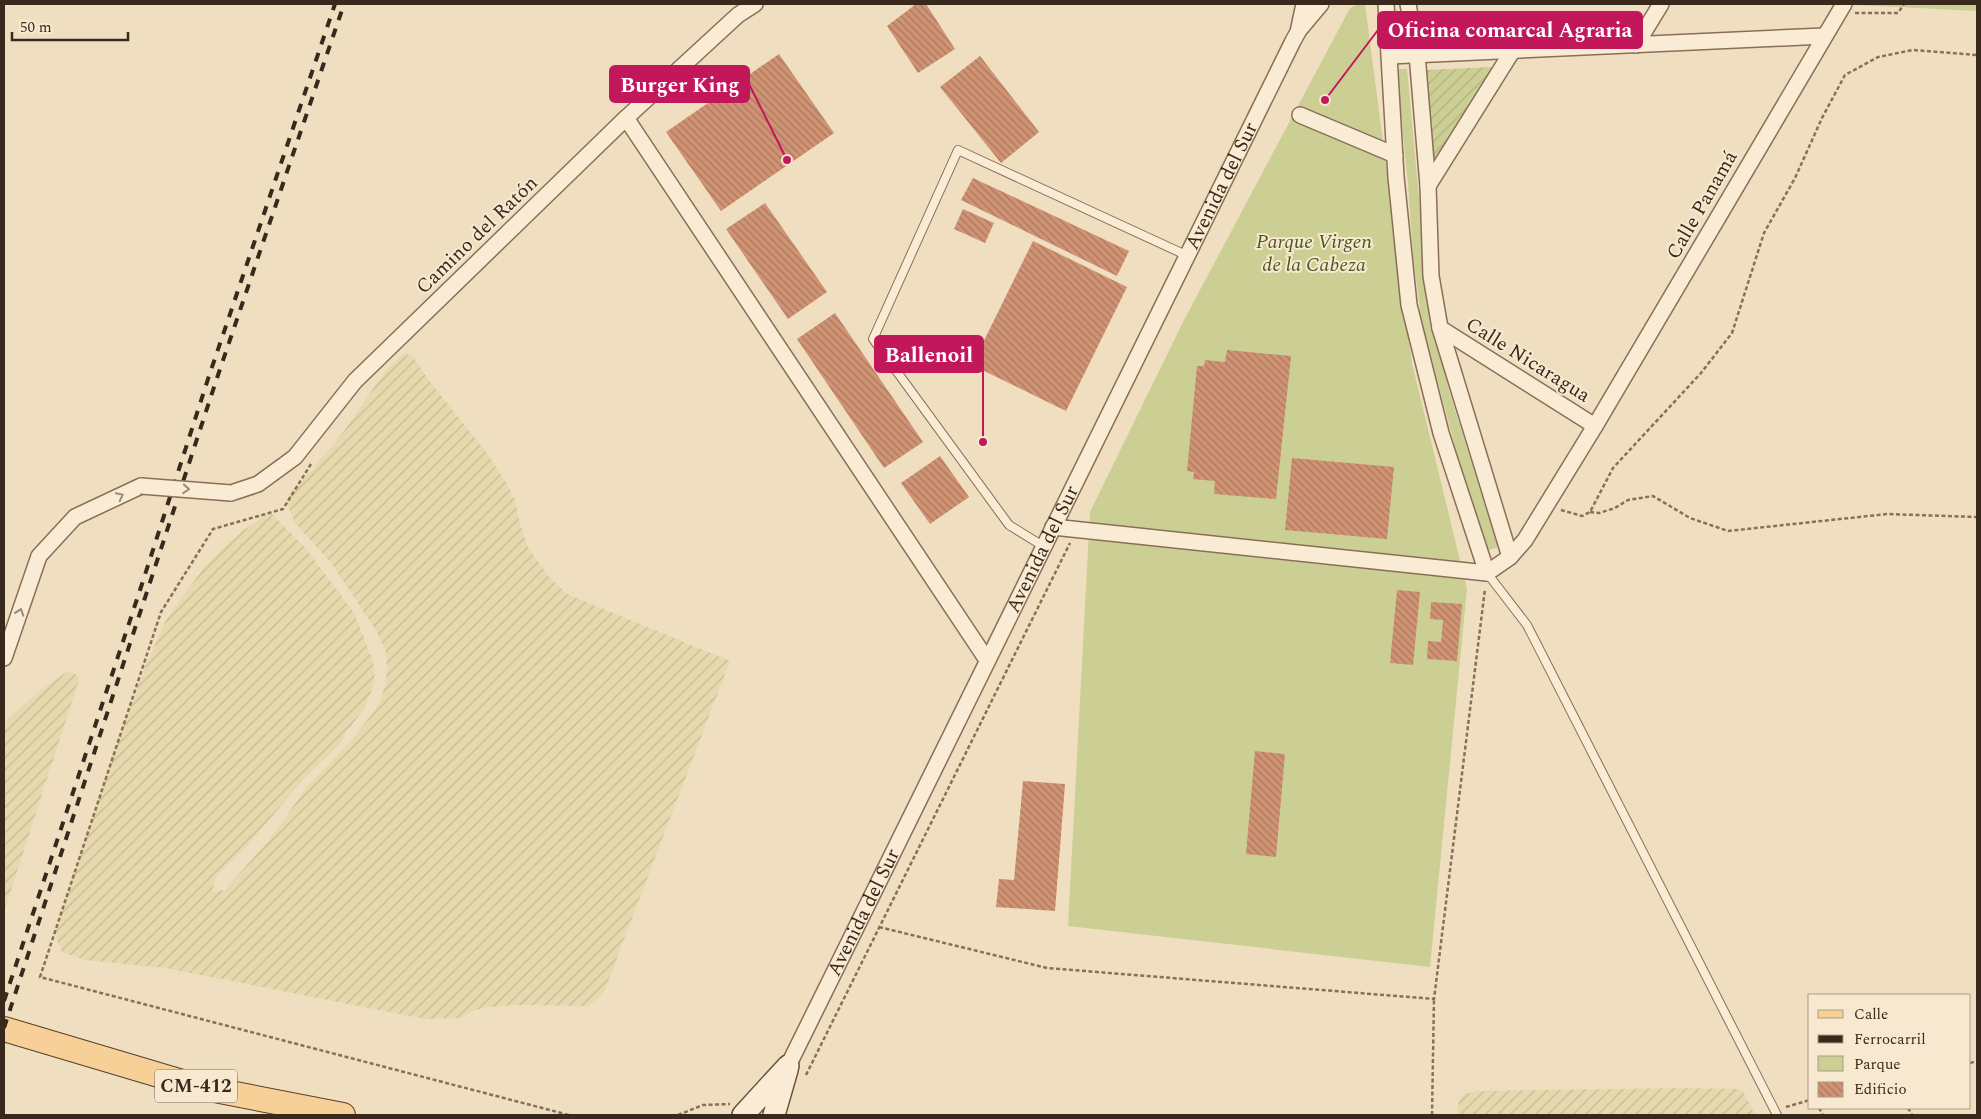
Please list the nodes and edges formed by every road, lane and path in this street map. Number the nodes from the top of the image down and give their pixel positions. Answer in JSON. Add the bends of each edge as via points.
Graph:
{"nodes":[{"id":1,"x":755,"y":4,"type":"edge"},
{"id":2,"x":1304,"y":4,"type":"edge"},
{"id":3,"x":1321,"y":4,"type":"edge"},
{"id":4,"x":1386,"y":4,"type":"edge"},
{"id":5,"x":1408,"y":4,"type":"edge"},
{"id":6,"x":1661,"y":4,"type":"edge"},
{"id":7,"x":1904,"y":4,"type":"edge"},
{"id":8,"x":1841,"y":8,"type":"edge"},
{"id":9,"x":1298,"y":32,"type":"junction"},
{"id":10,"x":1824,"y":36,"type":"junction"},
{"id":11,"x":1636,"y":45,"type":"junction"},
{"id":12,"x":1513,"y":50,"type":"junction"},
{"id":13,"x":1417,"y":54,"type":"junction"},
{"id":14,"x":1977,"y":55,"type":"edge"},
{"id":15,"x":1390,"y":56,"type":"junction"},
{"id":16,"x":1300,"y":114,"type":"dead end"},
{"id":17,"x":626,"y":118,"type":"junction"},
{"id":18,"x":1395,"y":155,"type":"junction"},
{"id":19,"x":1428,"y":186,"type":"junction"},
{"id":20,"x":1188,"y":256,"type":"junction"},
{"id":21,"x":1440,"y":328,"type":"junction"},
{"id":22,"x":1595,"y":426,"type":"junction"},
{"id":23,"x":314,"y":459,"type":"dead end"},
{"id":24,"x":1547,"y":503,"type":"junction"},
{"id":25,"x":1590,"y":512,"type":"junction"},
{"id":26,"x":1977,"y":516,"type":"edge"},
{"id":27,"x":1053,"y":527,"type":"junction"},
{"id":28,"x":1071,"y":541,"type":"dead end"},
{"id":29,"x":1044,"y":546,"type":"junction"},
{"id":30,"x":1510,"y":557,"type":"junction"},
{"id":31,"x":1487,"y":573,"type":"junction"},
{"id":32,"x":4,"y":658,"type":"edge"},
{"id":33,"x":987,"y":660,"type":"junction"},
{"id":34,"x":879,"y":927,"type":"junction"},
{"id":35,"x":1434,"y":999,"type":"junction"},
{"id":36,"x":4,"y":1029,"type":"edge"},
{"id":37,"x":788,"y":1066,"type":"junction"},
{"id":38,"x":803,"y":1081,"type":"dead end"},
{"id":39,"x":1808,"y":1101,"type":"edge"},
{"id":40,"x":748,"y":1110,"type":"edge"},
{"id":41,"x":1776,"y":1113,"type":"edge"},
{"id":42,"x":342,"y":1115,"type":"edge"},
{"id":43,"x":569,"y":1115,"type":"edge"},
{"id":44,"x":678,"y":1115,"type":"edge"},
{"id":45,"x":774,"y":1115,"type":"edge"},
{"id":46,"x":1432,"y":1115,"type":"edge"}],
"edges":[{"from":1,"to":17,"type":"street","name":"Camino del Ratón","via":[[738,15]]},
{"from":2,"to":9,"type":"street","name":"Avenida del Sur"},
{"from":3,"to":9,"type":"street","name":"Avenida del Sur"},
{"from":4,"to":15,"type":"street"},
{"from":5,"to":13,"type":"street"},
{"from":6,"to":11,"type":"street"},
{"from":7,"to":8,"type":"path","via":[[1898,13]]},
{"from":8,"to":10,"type":"street","name":"Calle Panamá"},
{"from":9,"to":20,"type":"street","name":"Avenida del Sur"},
{"from":10,"to":11,"type":"street"},
{"from":10,"to":22,"type":"street","name":"Calle Panamá"},
{"from":11,"to":12,"type":"street"},
{"from":12,"to":13,"type":"street"},
{"from":12,"to":19,"type":"street"},
{"from":13,"to":15,"type":"street"},
{"from":13,"to":19,"type":"street"},
{"from":14,"to":25,"type":"path","via":[[1914,50],[1878,57],[1845,75],[1764,233],[1732,333],[1701,373],[1613,468]]},
{"from":15,"to":18,"type":"street"},
{"from":16,"to":18,"type":"street"},
{"from":32,"to":17,"type":"street","name":"Camino del Ratón","one_way":true,"bridge":true,"via":[[39,556],[75,517],[141,486],[231,493],[258,484],[294,457],[355,381]]},
{"from":17,"to":33,"type":"street"},
{"from":18,"to":31,"type":"street","via":[[1409,305],[1441,433]]},
{"from":19,"to":21,"type":"street","via":[[1431,276]]},
{"from":20,"to":27,"type":"street","name":"Avenida del Sur"},
{"from":20,"to":29,"type":"lane","via":[[958,150],[873,339],[1009,525]]},
{"from":21,"to":22,"type":"street","name":"Calle Nicaragua"},
{"from":21,"to":30,"type":"street"},
{"from":22,"to":24,"type":"street","name":"Calle Panamá"},
{"from":23,"to":43,"type":"path","via":[[283,509],[213,528],[161,612],[40,977]]},
{"from":24,"to":25,"type":"path","via":[[1582,516]]},
{"from":24,"to":30,"type":"street","name":"Calle Panamá","via":[[1525,540]]},
{"from":25,"to":26,"type":"path","via":[[1599,513],[1628,500],[1653,496],[1690,518],[1728,531],[1887,514]]},
{"from":27,"to":29,"type":"street","name":"Avenida del Sur"},
{"from":27,"to":31,"type":"street"},
{"from":28,"to":34,"type":"path"},
{"from":29,"to":33,"type":"street","name":"Avenida del Sur"},
{"from":30,"to":31,"type":"street","name":"Calle Panamá"},
{"from":31,"to":35,"type":"path"},
{"from":31,"to":41,"type":"lane","via":[[1527,626]]},
{"from":33,"to":37,"type":"street","name":"Avenida del Sur"},
{"from":34,"to":35,"type":"path","via":[[1047,968]]},
{"from":34,"to":38,"type":"path"},
{"from":35,"to":46,"type":"path"},
{"from":36,"to":42,"type":"main road","number":"CM-412","via":[[199,1086]]},
{"from":37,"to":40,"type":"main road","name":"Avenida del Sur"},
{"from":37,"to":45,"type":"main road","name":"Avenida del Sur"},
{"from":39,"to":41,"type":"path"},
{"from":40,"to":44,"type":"path","via":[[703,1105]]}]}
